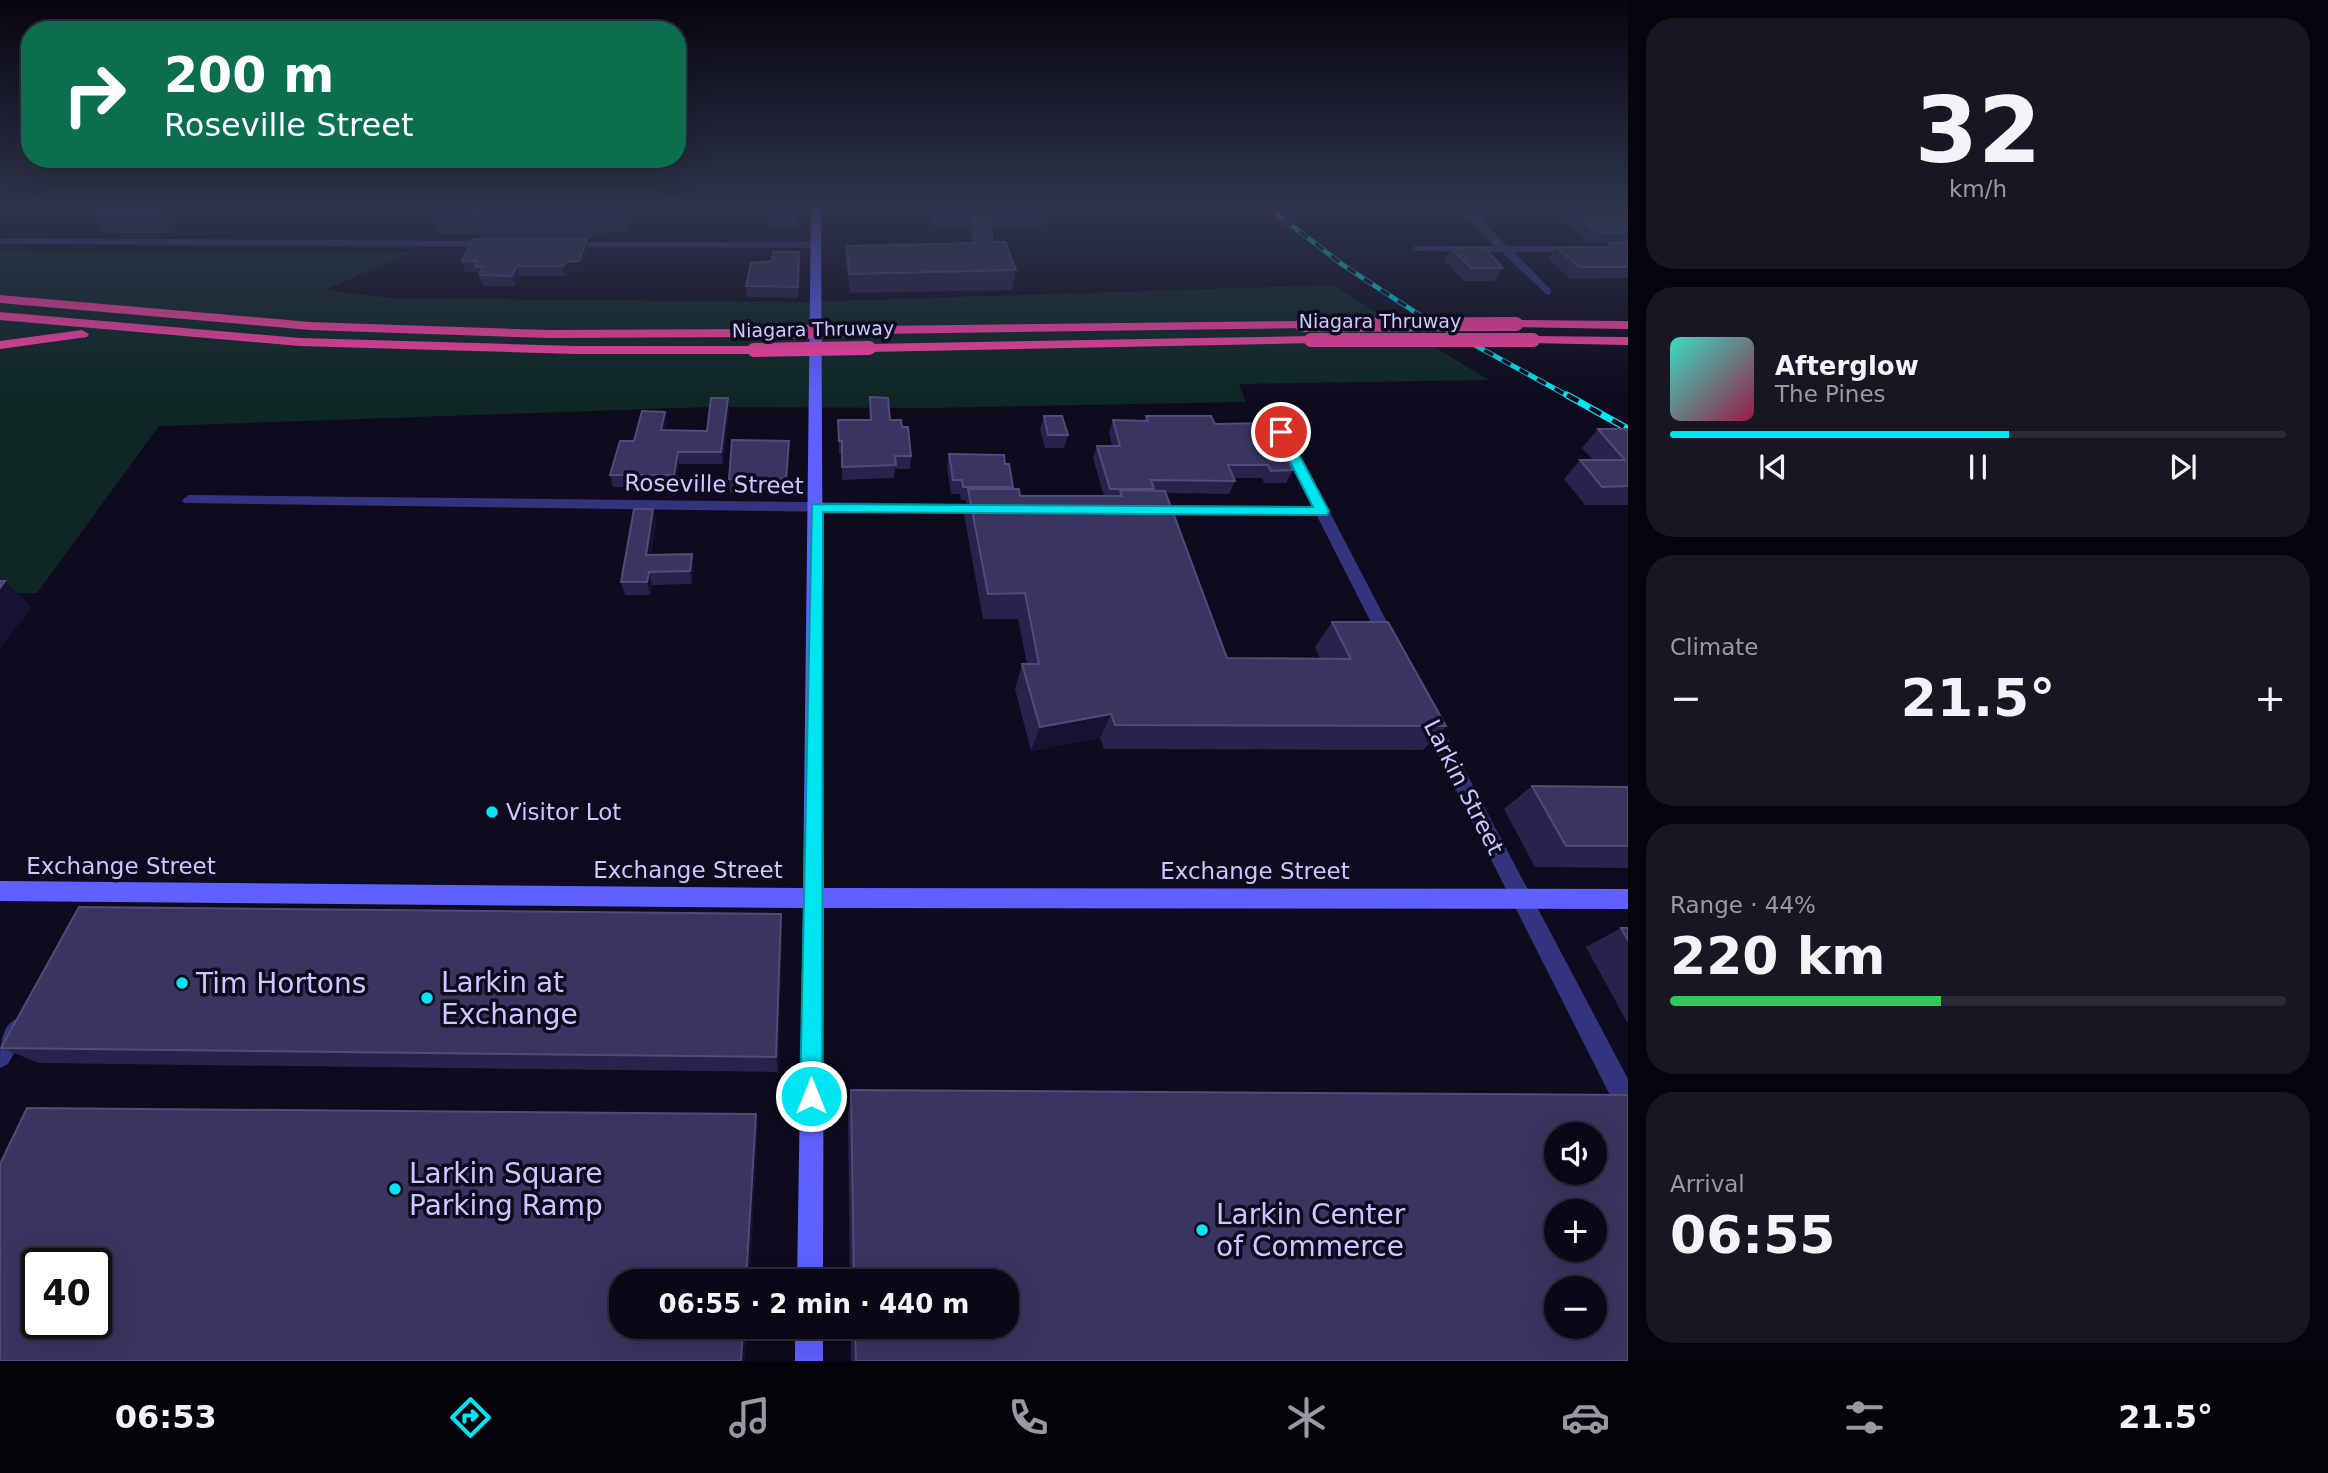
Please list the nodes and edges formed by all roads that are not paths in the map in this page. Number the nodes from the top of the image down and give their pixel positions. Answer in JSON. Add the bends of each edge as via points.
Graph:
{"nodes":[{"id":1,"x":816,"y":271,"type":"edge"},
{"id":2,"x":1526,"y":271,"type":"edge"},
{"id":3,"x":1547,"y":292,"type":"dead end"},
{"id":4,"x":0,"y":299,"type":"edge"},
{"id":5,"x":0,"y":316,"type":"edge"},
{"id":6,"x":1628,"y":325,"type":"edge"},
{"id":7,"x":125,"y":329,"type":"junction"},
{"id":8,"x":1628,"y":341,"type":"edge"},
{"id":9,"x":0,"y":345,"type":"edge"},
{"id":10,"x":1281,"y":432,"type":"dead end"},
{"id":11,"x":189,"y":500,"type":"dead end"},
{"id":12,"x":817,"y":508,"type":"junction"},
{"id":13,"x":999,"y":509,"type":"edge"},
{"id":14,"x":1137,"y":510,"type":"edge"},
{"id":15,"x":1322,"y":511,"type":"junction"},
{"id":16,"x":1401,"y":665,"type":"edge"},
{"id":17,"x":1420,"y":702,"type":"edge"},
{"id":18,"x":0,"y":891,"type":"edge"},
{"id":19,"x":812,"y":897,"type":"junction"},
{"id":20,"x":1520,"y":897,"type":"junction"},
{"id":21,"x":1628,"y":899,"type":"edge"},
{"id":22,"x":29,"y":1010,"type":"edge"},
{"id":23,"x":0,"y":1056,"type":"edge"},
{"id":24,"x":1628,"y":1104,"type":"edge"},
{"id":25,"x":810,"y":1269,"type":"edge"},
{"id":26,"x":809,"y":1339,"type":"edge"},
{"id":27,"x":809,"y":1361,"type":"edge"}],
"edges":[{"from":1,"to":12,"type":"street"},
{"from":2,"to":3,"type":"street"},
{"from":4,"to":6,"type":"highway","name":"Niagara Thruway","bridge":true,"via":[[310,326],[549,334]]},
{"from":5,"to":7,"type":"highway","name":"Niagara Thruway"},
{"from":7,"to":8,"type":"highway","name":"Niagara Thruway","bridge":true,"via":[[300,342],[551,350],[1311,340]]},
{"from":7,"to":9,"type":"highway"},
{"from":10,"to":15,"type":"street"},
{"from":11,"to":12,"type":"street","name":"Roseville Street"},
{"from":12,"to":13,"type":"street","name":"Roseville Street"},
{"from":12,"to":19,"type":"street"},
{"from":14,"to":15,"type":"street"},
{"from":15,"to":16,"type":"street"},
{"from":17,"to":20,"type":"street","name":"Larkin Street"},
{"from":18,"to":19,"type":"street","name":"Exchange Street","via":[[94,902]]},
{"from":19,"to":20,"type":"street","name":"Exchange Street"},
{"from":19,"to":25,"type":"street"},
{"from":20,"to":21,"type":"street","name":"Exchange Street"},
{"from":20,"to":24,"type":"street","name":"Larkin Street"},
{"from":22,"to":23,"type":"street"},
{"from":26,"to":27,"type":"street"}]}
